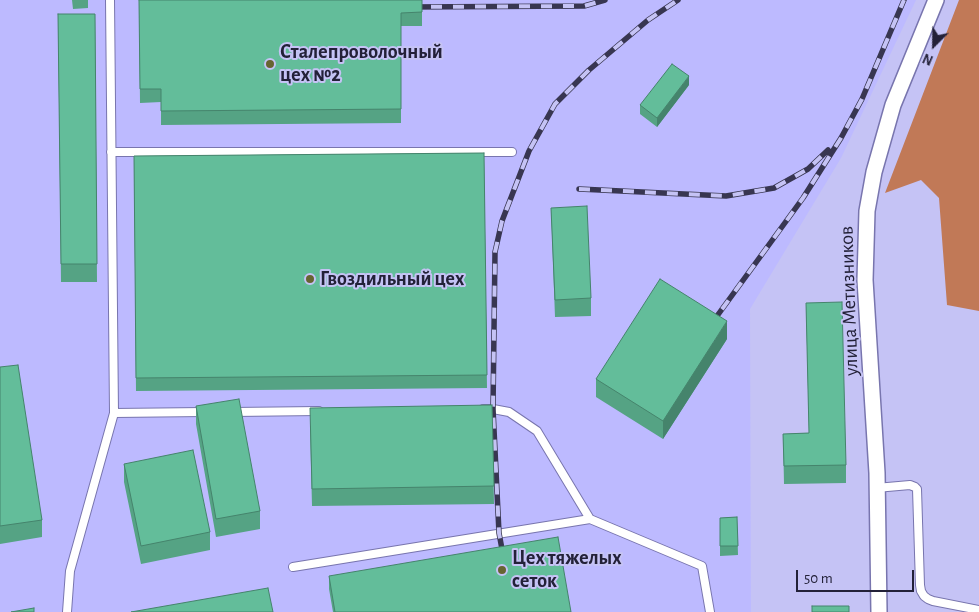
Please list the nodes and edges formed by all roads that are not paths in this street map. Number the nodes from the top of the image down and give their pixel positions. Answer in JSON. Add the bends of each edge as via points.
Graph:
{"nodes":[{"id":1,"x":110,"y":0,"type":"edge"},
{"id":2,"x":936,"y":0,"type":"edge"},
{"id":3,"x":111,"y":152,"type":"junction"},
{"id":4,"x":512,"y":152,"type":"dead end"},
{"id":5,"x":474,"y":409,"type":"edge"},
{"id":6,"x":328,"y":411,"type":"edge"},
{"id":7,"x":211,"y":412,"type":"edge"},
{"id":8,"x":221,"y":412,"type":"edge"},
{"id":9,"x":114,"y":413,"type":"junction"},
{"id":10,"x":876,"y":488,"type":"junction"},
{"id":11,"x":590,"y":519,"type":"junction"},
{"id":12,"x":293,"y":567,"type":"dead end"},
{"id":13,"x":979,"y":610,"type":"edge"},
{"id":14,"x":67,"y":612,"type":"edge"},
{"id":15,"x":710,"y":612,"type":"edge"},
{"id":16,"x":879,"y":612,"type":"edge"}],
"edges":[{"from":1,"to":3,"type":"lane"},
{"from":2,"to":10,"type":"street","name":"улица Метизников","via":[[893,105],[867,211],[866,280]]},
{"from":3,"to":4,"type":"lane"},
{"from":3,"to":9,"type":"lane"},
{"from":5,"to":11,"type":"lane","via":[[509,412],[537,431]]},
{"from":6,"to":8,"type":"lane"},
{"from":7,"to":9,"type":"lane"},
{"from":9,"to":14,"type":"lane","via":[[70,571]]},
{"from":10,"to":13,"type":"lane","via":[[910,485],[917,489],[920,585],[924,596]]},
{"from":10,"to":16,"type":"street","name":"улица Метизников"},
{"from":11,"to":12,"type":"lane"},
{"from":11,"to":15,"type":"lane","via":[[702,566]]}]}
